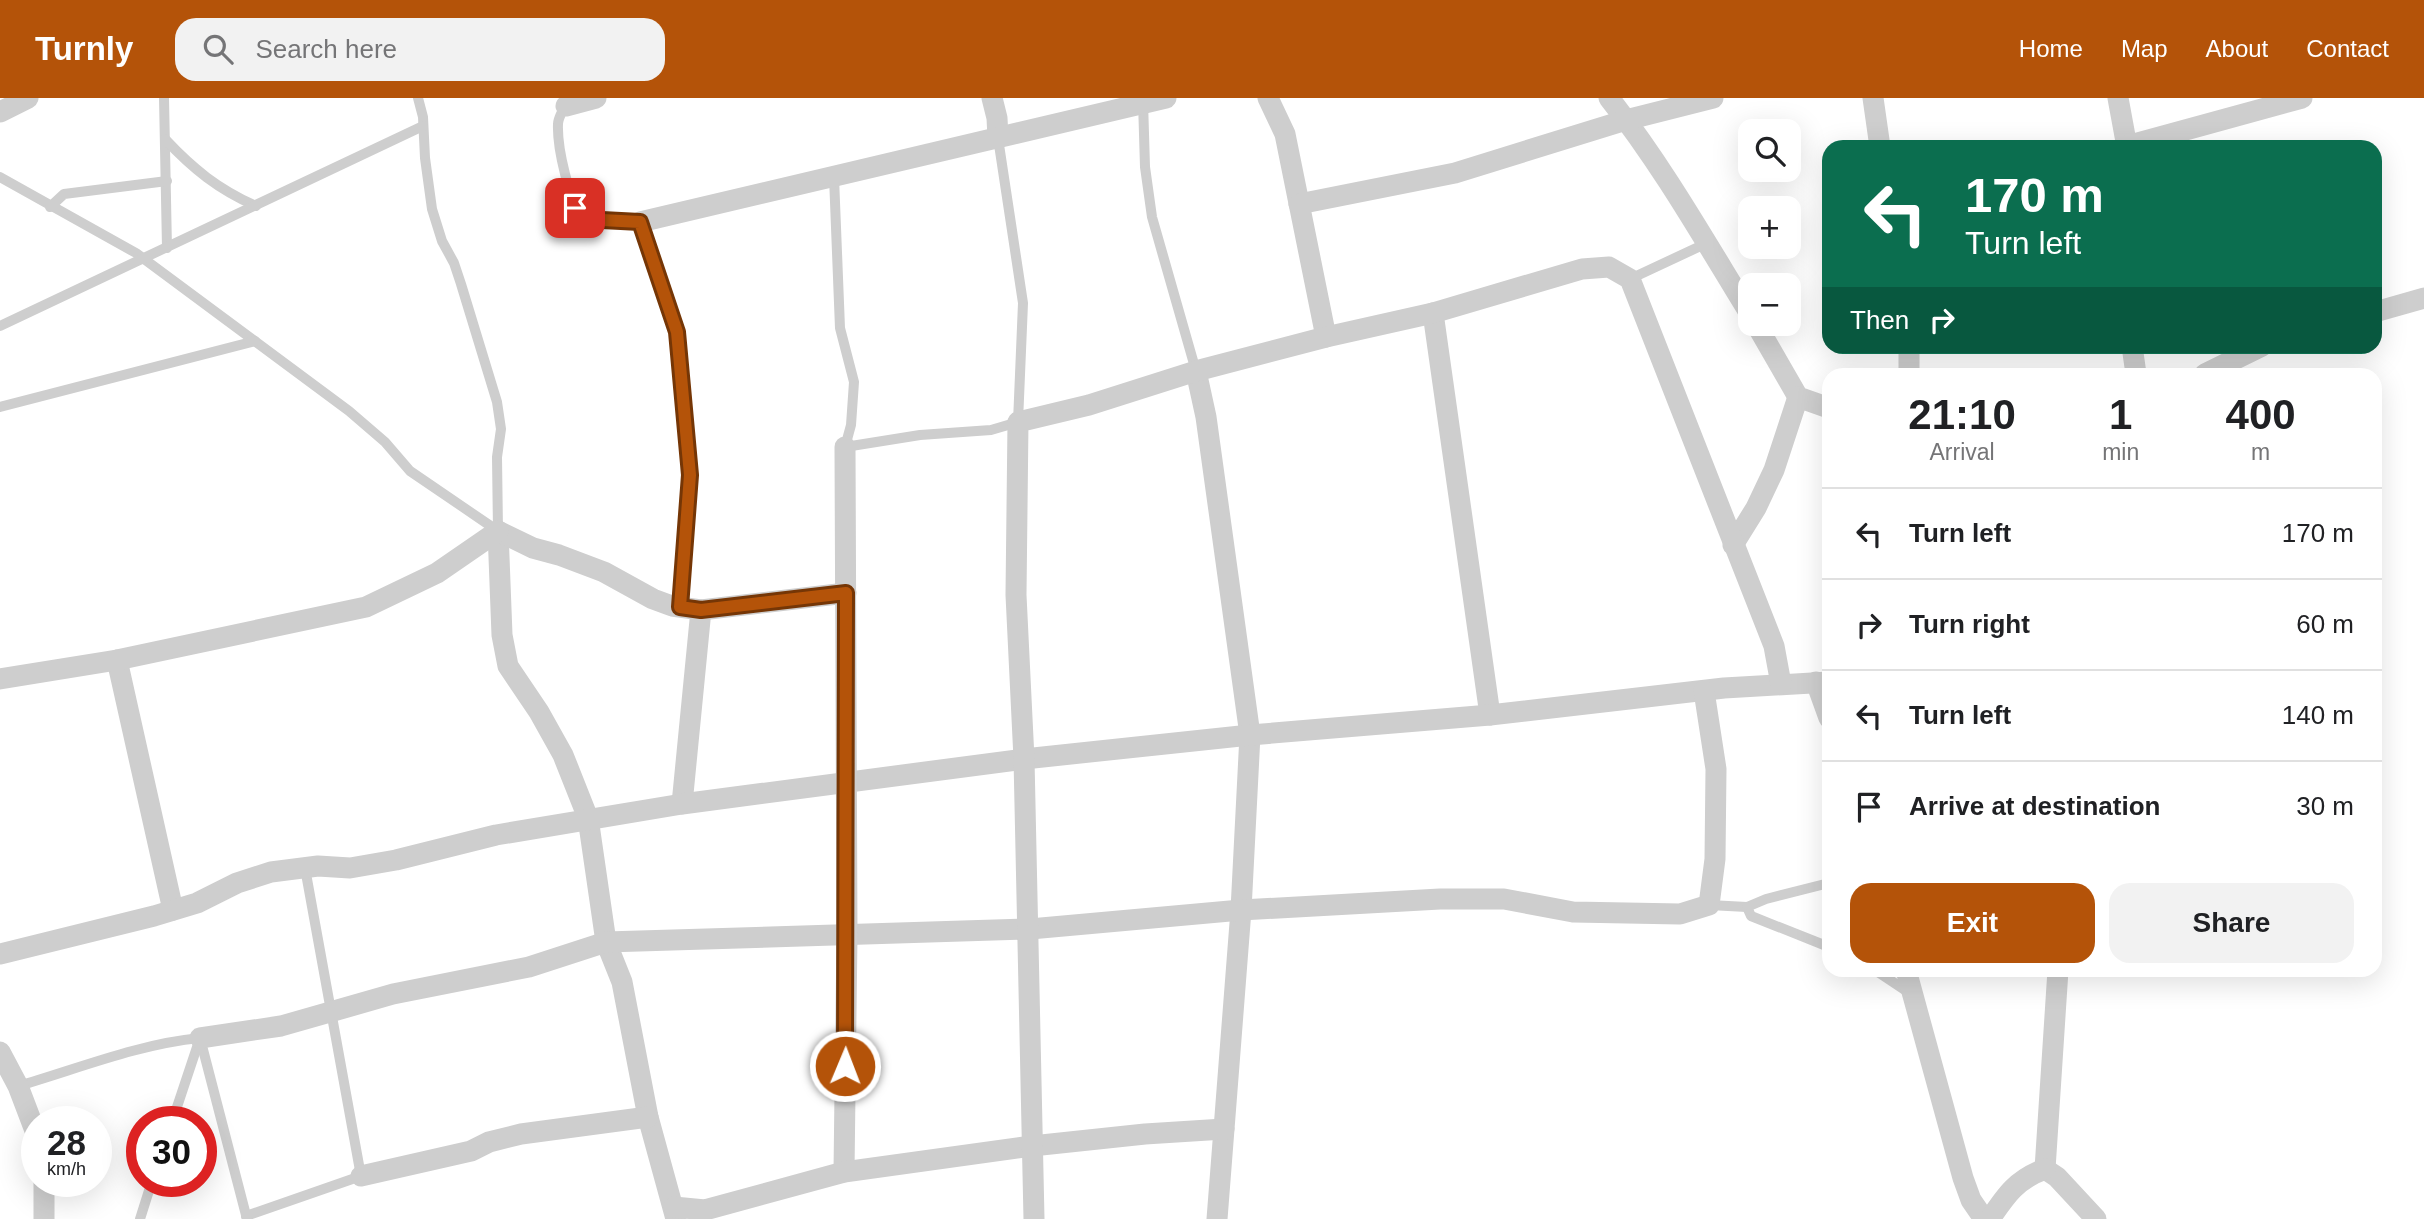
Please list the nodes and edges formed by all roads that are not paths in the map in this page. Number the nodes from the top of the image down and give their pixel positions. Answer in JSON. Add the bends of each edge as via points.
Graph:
{"nodes":[{"id":1,"x":29,"y":98,"type":"edge"},
{"id":2,"x":164,"y":98,"type":"edge"},
{"id":3,"x":418,"y":98,"type":"edge"},
{"id":4,"x":596,"y":98,"type":"edge"},
{"id":5,"x":992,"y":98,"type":"edge"},
{"id":6,"x":1166,"y":98,"type":"edge"},
{"id":7,"x":1268,"y":98,"type":"edge"},
{"id":8,"x":1609,"y":98,"type":"edge"},
{"id":9,"x":1713,"y":98,"type":"edge"},
{"id":10,"x":1872,"y":98,"type":"edge"},
{"id":11,"x":2118,"y":98,"type":"edge"},
{"id":12,"x":2302,"y":98,"type":"edge"},
{"id":13,"x":1143,"y":101,"type":"edge"},
{"id":14,"x":565,"y":102,"type":"edge"},
{"id":15,"x":0,"y":112,"type":"edge"},
{"id":16,"x":1626,"y":120,"type":"junction"},
{"id":17,"x":423,"y":126,"type":"junction"},
{"id":18,"x":998,"y":138,"type":"junction"},
{"id":19,"x":164,"y":139,"type":"junction"},
{"id":20,"x":1879,"y":140,"type":"edge"},
{"id":21,"x":2126,"y":140,"type":"edge"},
{"id":22,"x":2149,"y":140,"type":"edge"},
{"id":23,"x":0,"y":177,"type":"edge"},
{"id":24,"x":834,"y":177,"type":"junction"},
{"id":25,"x":167,"y":181,"type":"junction"},
{"id":26,"x":1299,"y":204,"type":"junction"},
{"id":27,"x":50,"y":206,"type":"junction"},
{"id":28,"x":256,"y":206,"type":"junction"},
{"id":29,"x":640,"y":222,"type":"junction"},
{"id":30,"x":1707,"y":243,"type":"junction"},
{"id":31,"x":167,"y":248,"type":"junction"},
{"id":32,"x":143,"y":258,"type":"junction"},
{"id":33,"x":1630,"y":279,"type":"junction"},
{"id":34,"x":1738,"y":294,"type":"edge"},
{"id":35,"x":2424,"y":298,"type":"edge"},
{"id":36,"x":2382,"y":310,"type":"edge"},
{"id":37,"x":1433,"y":313,"type":"junction"},
{"id":38,"x":0,"y":326,"type":"edge"},
{"id":39,"x":1763,"y":336,"type":"edge"},
{"id":40,"x":1326,"y":337,"type":"junction"},
{"id":41,"x":256,"y":341,"type":"junction"},
{"id":42,"x":2246,"y":354,"type":"edge"},
{"id":43,"x":2217,"y":368,"type":"edge"},
{"id":44,"x":1196,"y":371,"type":"junction"},
{"id":45,"x":1798,"y":397,"type":"junction"},
{"id":46,"x":1822,"y":406,"type":"edge"},
{"id":47,"x":0,"y":407,"type":"edge"},
{"id":48,"x":1018,"y":422,"type":"junction"},
{"id":49,"x":845,"y":447,"type":"junction"},
{"id":50,"x":498,"y":531,"type":"junction"},
{"id":51,"x":1733,"y":545,"type":"junction"},
{"id":52,"x":846,"y":593,"type":"junction"},
{"id":53,"x":691,"y":608,"type":"junction"},
{"id":54,"x":117,"y":660,"type":"junction"},
{"id":55,"x":0,"y":679,"type":"edge"},
{"id":56,"x":1822,"y":682,"type":"edge"},
{"id":57,"x":1781,"y":684,"type":"junction"},
{"id":58,"x":1704,"y":691,"type":"junction"},
{"id":59,"x":1490,"y":715,"type":"junction"},
{"id":60,"x":1250,"y":735,"type":"junction"},
{"id":61,"x":1024,"y":760,"type":"junction"},
{"id":62,"x":846,"y":782,"type":"junction"},
{"id":63,"x":682,"y":804,"type":"junction"},
{"id":64,"x":588,"y":818,"type":"junction"},
{"id":65,"x":305,"y":868,"type":"junction"},
{"id":66,"x":1822,"y":885,"type":"edge"},
{"id":67,"x":1709,"y":905,"type":"junction"},
{"id":68,"x":1747,"y":907,"type":"junction"},
{"id":69,"x":173,"y":910,"type":"junction"},
{"id":70,"x":1241,"y":910,"type":"junction"},
{"id":71,"x":1028,"y":929,"type":"junction"},
{"id":72,"x":847,"y":935,"type":"junction"},
{"id":73,"x":606,"y":942,"type":"junction"},
{"id":74,"x":1822,"y":944,"type":"edge"},
{"id":75,"x":0,"y":954,"type":"edge"},
{"id":76,"x":1885,"y":977,"type":"edge"},
{"id":77,"x":1908,"y":977,"type":"edge"},
{"id":78,"x":2058,"y":977,"type":"edge"},
{"id":79,"x":1913,"y":996,"type":"junction"},
{"id":80,"x":331,"y":1011,"type":"junction"},
{"id":81,"x":200,"y":1038,"type":"junction"},
{"id":82,"x":0,"y":1052,"type":"edge"},
{"id":83,"x":18,"y":1086,"type":"junction"},
{"id":84,"x":26,"y":1106,"type":"edge"},
{"id":85,"x":177,"y":1106,"type":"edge"},
{"id":86,"x":648,"y":1117,"type":"junction"},
{"id":87,"x":1224,"y":1129,"type":"junction"},
{"id":88,"x":1032,"y":1146,"type":"junction"},
{"id":89,"x":2045,"y":1169,"type":"junction"},
{"id":90,"x":844,"y":1172,"type":"junction"},
{"id":91,"x":361,"y":1176,"type":"junction"},
{"id":92,"x":44,"y":1197,"type":"edge"},
{"id":93,"x":147,"y":1197,"type":"edge"},
{"id":94,"x":675,"y":1213,"type":"edge"},
{"id":95,"x":247,"y":1218,"type":"edge"},
{"id":96,"x":44,"y":1219,"type":"edge"},
{"id":97,"x":140,"y":1219,"type":"edge"},
{"id":98,"x":1034,"y":1219,"type":"edge"},
{"id":99,"x":1217,"y":1219,"type":"edge"},
{"id":100,"x":1987,"y":1219,"type":"edge"},
{"id":101,"x":2096,"y":1219,"type":"edge"}],
"edges":[{"from":1,"to":15,"type":"street"},
{"from":2,"to":19,"type":"lane"},
{"from":3,"to":17,"type":"lane"},
{"from":4,"to":14,"type":"street"},
{"from":5,"to":18,"type":"street"},
{"from":6,"to":13,"type":"street"},
{"from":7,"to":26,"type":"street","via":[[1285,134]]},
{"from":8,"to":16,"type":"street"},
{"from":9,"to":16,"type":"street"},
{"from":10,"to":20,"type":"street"},
{"from":11,"to":21,"type":"street"},
{"from":12,"to":22,"type":"street"},
{"from":13,"to":18,"type":"street"},
{"from":13,"to":44,"type":"lane","via":[[1152,217]]},
{"from":14,"to":29,"type":"lane","via":[[558,127],[575,208],[583,219]]},
{"from":16,"to":26,"type":"street","via":[[1455,173]]},
{"from":16,"to":30,"type":"street"},
{"from":17,"to":28,"type":"lane"},
{"from":17,"to":50,"type":"lane","via":[[432,209],[454,263],[497,402],[501,429]]},
{"from":18,"to":24,"type":"street"},
{"from":18,"to":48,"type":"lane","via":[[1023,303]]},
{"from":19,"to":25,"type":"lane"},
{"from":19,"to":28,"type":"lane","via":[[194,170]]},
{"from":23,"to":27,"type":"lane"},
{"from":24,"to":29,"type":"street"},
{"from":24,"to":49,"type":"lane","via":[[840,328],[854,382]]},
{"from":25,"to":27,"type":"lane","via":[[64,194]]},
{"from":25,"to":31,"type":"lane"},
{"from":26,"to":40,"type":"street"},
{"from":27,"to":32,"type":"lane"},
{"from":28,"to":31,"type":"lane"},
{"from":29,"to":53,"type":"lane","via":[[677,332],[690,475]]},
{"from":30,"to":33,"type":"lane"},
{"from":30,"to":34,"type":"street"},
{"from":31,"to":32,"type":"lane"},
{"from":32,"to":38,"type":"lane"},
{"from":32,"to":41,"type":"lane"},
{"from":33,"to":37,"type":"street","via":[[1609,267],[1583,269]]},
{"from":33,"to":51,"type":"street"},
{"from":35,"to":36,"type":"street"},
{"from":37,"to":40,"type":"street"},
{"from":37,"to":59,"type":"street"},
{"from":39,"to":45,"type":"street"},
{"from":40,"to":44,"type":"street"},
{"from":41,"to":47,"type":"lane"},
{"from":41,"to":50,"type":"lane","via":[[349,411],[410,471]]},
{"from":42,"to":43,"type":"street"},
{"from":44,"to":48,"type":"street"},
{"from":44,"to":60,"type":"street"},
{"from":45,"to":46,"type":"street"},
{"from":45,"to":51,"type":"street","via":[[1774,470]]},
{"from":48,"to":49,"type":"lane","via":[[991,430]]},
{"from":48,"to":61,"type":"street","via":[[1016,595]]},
{"from":49,"to":52,"type":"street"},
{"from":50,"to":53,"type":"street","via":[[604,572],[653,599]]},
{"from":50,"to":54,"type":"street","via":[[437,573],[366,607]]},
{"from":50,"to":64,"type":"street","via":[[502,635],[508,666],[563,755]]},
{"from":51,"to":57,"type":"street","via":[[1774,646]]},
{"from":52,"to":53,"type":"street"},
{"from":52,"to":62,"type":"street"},
{"from":53,"to":63,"type":"street"},
{"from":54,"to":55,"type":"street"},
{"from":54,"to":69,"type":"street"},
{"from":56,"to":57,"type":"street"},
{"from":57,"to":58,"type":"street"},
{"from":58,"to":59,"type":"street"},
{"from":58,"to":67,"type":"street","via":[[1716,769],[1715,859]]},
{"from":59,"to":60,"type":"street"},
{"from":60,"to":61,"type":"street"},
{"from":60,"to":70,"type":"street"},
{"from":61,"to":62,"type":"street"},
{"from":61,"to":71,"type":"street"},
{"from":62,"to":63,"type":"street"},
{"from":62,"to":72,"type":"street"},
{"from":63,"to":64,"type":"street"},
{"from":64,"to":65,"type":"street","via":[[396,860],[350,868]]},
{"from":64,"to":73,"type":"street"},
{"from":65,"to":69,"type":"street","via":[[271,872]]},
{"from":65,"to":80,"type":"lane"},
{"from":66,"to":68,"type":"lane"},
{"from":67,"to":68,"type":"lane"},
{"from":67,"to":70,"type":"street","via":[[1681,914],[1573,912],[1504,899],[1440,899]]},
{"from":68,"to":74,"type":"lane","via":[[1751,916]]},
{"from":69,"to":75,"type":"street"},
{"from":70,"to":71,"type":"street"},
{"from":70,"to":87,"type":"street"},
{"from":71,"to":72,"type":"street"},
{"from":71,"to":88,"type":"street"},
{"from":72,"to":73,"type":"street"},
{"from":72,"to":90,"type":"street"},
{"from":73,"to":80,"type":"street","via":[[529,967],[436,984]]},
{"from":73,"to":86,"type":"street","via":[[622,982]]},
{"from":76,"to":79,"type":"lane"},
{"from":77,"to":79,"type":"street"},
{"from":78,"to":89,"type":"street"},
{"from":79,"to":100,"type":"street","via":[[1963,1178],[1971,1200]]},
{"from":80,"to":81,"type":"street","via":[[281,1026]]},
{"from":80,"to":91,"type":"lane"},
{"from":81,"to":83,"type":"lane"},
{"from":81,"to":85,"type":"lane"},
{"from":81,"to":95,"type":"lane"},
{"from":82,"to":83,"type":"street"},
{"from":83,"to":84,"type":"street"},
{"from":86,"to":91,"type":"street","via":[[521,1134],[471,1151]]},
{"from":86,"to":94,"type":"street"},
{"from":87,"to":88,"type":"street"},
{"from":87,"to":99,"type":"street"},
{"from":88,"to":90,"type":"street"},
{"from":88,"to":98,"type":"street"},
{"from":89,"to":100,"type":"street","via":[[2026,1175]]},
{"from":89,"to":101,"type":"street"},
{"from":90,"to":94,"type":"street","via":[[705,1210]]},
{"from":91,"to":95,"type":"lane"},
{"from":92,"to":96,"type":"street"},
{"from":93,"to":97,"type":"lane"}]}
